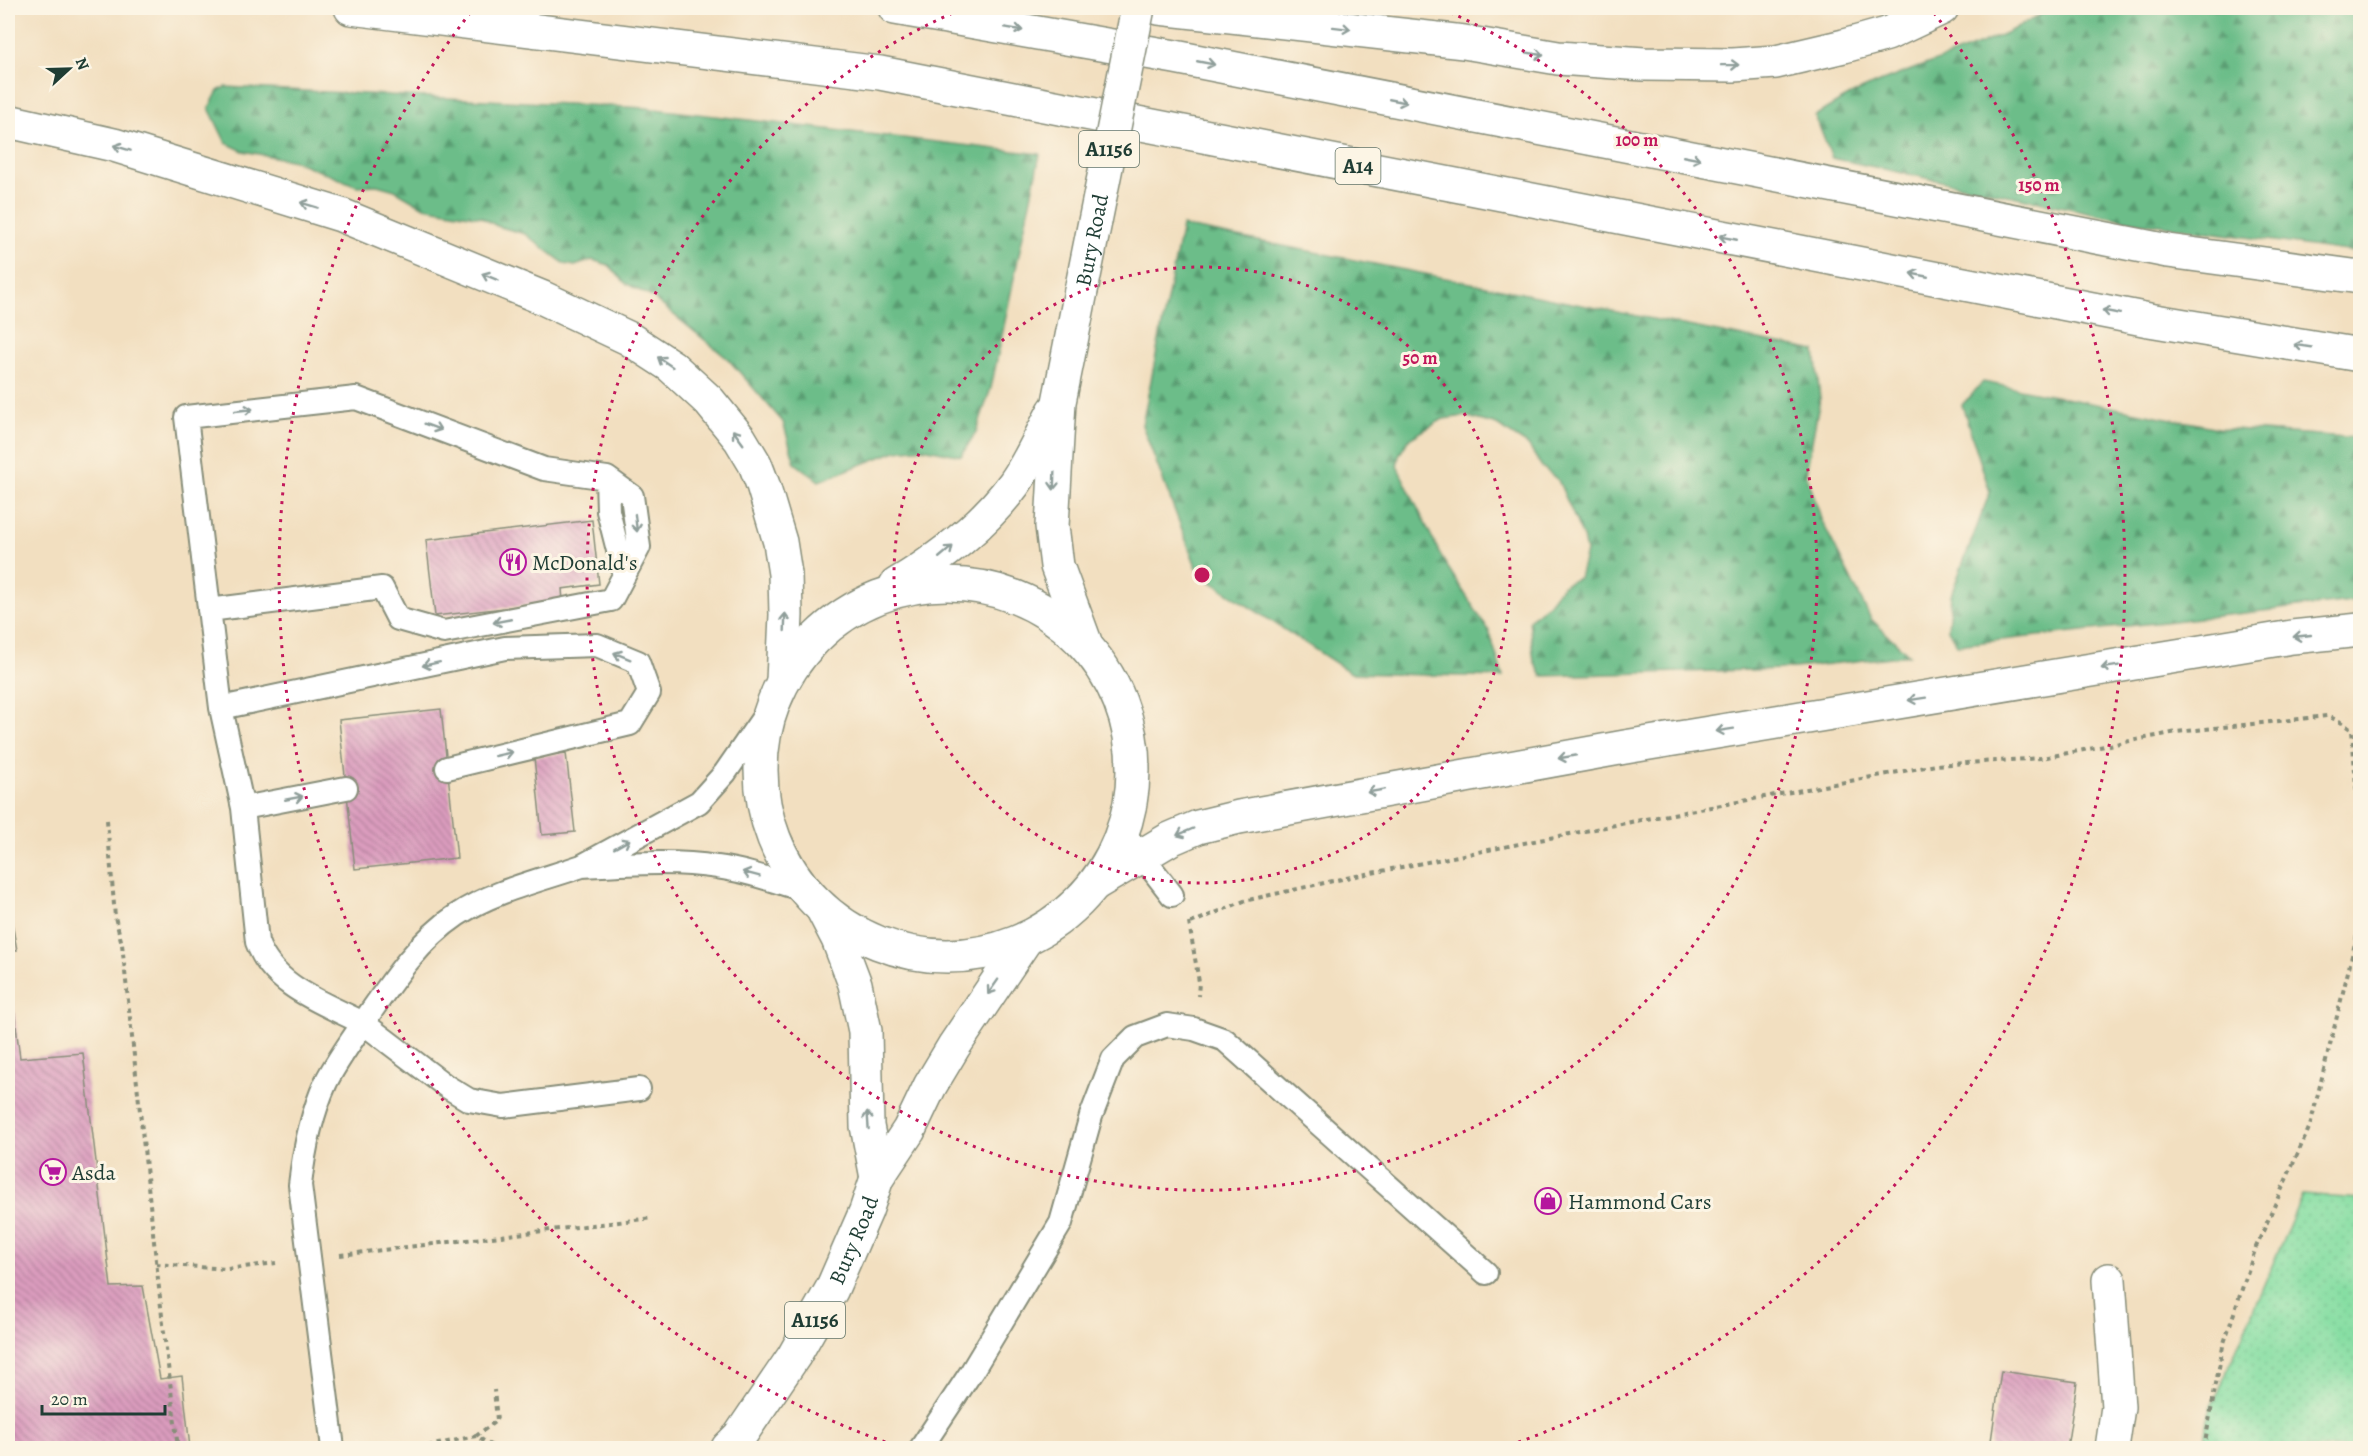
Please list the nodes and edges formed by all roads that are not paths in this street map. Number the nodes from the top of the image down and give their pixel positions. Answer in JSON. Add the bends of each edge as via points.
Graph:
{"nodes":[{"id":1,"x":351,"y":8,"type":"edge"},
{"id":2,"x":895,"y":8,"type":"edge"},
{"id":3,"x":1138,"y":8,"type":"edge"},
{"id":4,"x":1159,"y":8,"type":"edge"},
{"id":5,"x":1942,"y":8,"type":"edge"},
{"id":6,"x":8,"y":121,"type":"edge"},
{"id":7,"x":2361,"y":277,"type":"edge"},
{"id":8,"x":2361,"y":355,"type":"edge"},
{"id":9,"x":1059,"y":402,"type":"junction"},
{"id":10,"x":880,"y":595,"type":"junction"},
{"id":11,"x":209,"y":610,"type":"junction"},
{"id":12,"x":2361,"y":630,"type":"edge"},
{"id":13,"x":1086,"y":646,"type":"junction"},
{"id":14,"x":777,"y":693,"type":"junction"},
{"id":15,"x":221,"y":708,"type":"junction"},
{"id":16,"x":447,"y":768,"type":"dead end"},
{"id":17,"x":346,"y":788,"type":"dead end"},
{"id":18,"x":243,"y":808,"type":"junction"},
{"id":19,"x":1131,"y":846,"type":"junction"},
{"id":20,"x":582,"y":866,"type":"junction"},
{"id":21,"x":1172,"y":895,"type":"dead end"},
{"id":22,"x":813,"y":897,"type":"junction"},
{"id":23,"x":1026,"y":939,"type":"junction"},
{"id":24,"x":363,"y":1023,"type":"junction"},
{"id":25,"x":639,"y":1089,"type":"dead end"},
{"id":26,"x":877,"y":1178,"type":"junction"},
{"id":27,"x":1485,"y":1273,"type":"dead end"},
{"id":28,"x":2109,"y":1280,"type":"dead end"},
{"id":29,"x":333,"y":1449,"type":"edge"},
{"id":30,"x":728,"y":1449,"type":"edge"},
{"id":31,"x":921,"y":1449,"type":"edge"},
{"id":32,"x":2112,"y":1449,"type":"edge"}],
"edges":[{"from":8,"to":1,"type":"main road","number":"A14","one_way":true,"via":[[2137,318],[880,73]]},
{"from":2,"to":7,"type":"main road","one_way":true,"via":[[1175,57],[2168,251]]},
{"from":3,"to":9,"type":"main road","name":"Bury Road","number":"A1156","bridge":true},
{"from":4,"to":5,"type":"main road","one_way":true,"via":[[1464,42],[1558,58],[1733,65],[1776,62],[1844,46],[1887,34]]},
{"from":14,"to":6,"type":"main road","one_way":true,"via":[[786,615],[785,574],[763,485],[740,439],[709,401],[671,366],[628,338],[543,298],[341,215],[114,146]]},
{"from":10,"to":9,"type":"main road","name":"Bury Road","number":"A1156","one_way":true,"via":[[933,563],[989,515],[1016,482]]},
{"from":9,"to":13,"type":"main road","name":"Bury Road","number":"A1156","one_way":true,"via":[[1054,546],[1057,566]]},
{"from":10,"to":13,"type":"main road","via":[[923,584],[968,584],[1001,592],[1052,615]]},
{"from":10,"to":14,"type":"main road","via":[[823,629],[801,653]]},
{"from":11,"to":11,"type":"lane","one_way":true,"via":[[186,417],[356,398],[544,469],[607,477],[608,511],[624,574],[611,600],[444,632],[398,620],[382,588]]},
{"from":11,"to":15,"type":"lane"},
{"from":12,"to":19,"type":"main road","one_way":true,"via":[[2292,637],[1323,800]]},
{"from":13,"to":19,"type":"main road","via":[[1115,688],[1131,736]]},
{"from":20,"to":14,"type":"lane","one_way":true,"via":[[699,802],[725,773]]},
{"from":14,"to":22,"type":"main road","via":[[761,758],[765,811],[782,856]]},
{"from":16,"to":15,"type":"lane","one_way":true,"via":[[630,724],[650,693],[638,662],[597,645],[505,648]]},
{"from":15,"to":18,"type":"lane"},
{"from":18,"to":17,"type":"lane","one_way":true},
{"from":18,"to":24,"type":"lane","via":[[257,942],[262,956],[295,989]]},
{"from":19,"to":21,"type":"lane"},
{"from":19,"to":23,"type":"main road","via":[[1066,914]]},
{"from":22,"to":20,"type":"lane","one_way":true,"via":[[715,866]]},
{"from":20,"to":24,"type":"lane","via":[[459,914],[419,948]]},
{"from":22,"to":23,"type":"main road","via":[[834,919],[879,944],[928,956],[978,954]]},
{"from":26,"to":22,"type":"main road","name":"Bury Road","number":"A1156","one_way":true,"via":[[867,1126],[865,1032],[855,984],[838,939]]},
{"from":23,"to":26,"type":"main road","name":"Bury Road","number":"A1156","one_way":true,"via":[[954,1046],[909,1130]]},
{"from":24,"to":25,"type":"lane","via":[[446,1086],[469,1100],[487,1105]]},
{"from":24,"to":29,"type":"lane","via":[[327,1081],[312,1119],[300,1185]]},
{"from":26,"to":30,"type":"main road","name":"Bury Road","number":"A1156","via":[[832,1289],[794,1356]]},
{"from":27,"to":31,"type":"lane","via":[[1226,1040],[1167,1025],[1135,1037],[1113,1059],[1091,1116],[1061,1223]]},
{"from":28,"to":32,"type":"main road","via":[[2118,1407]]}]}
